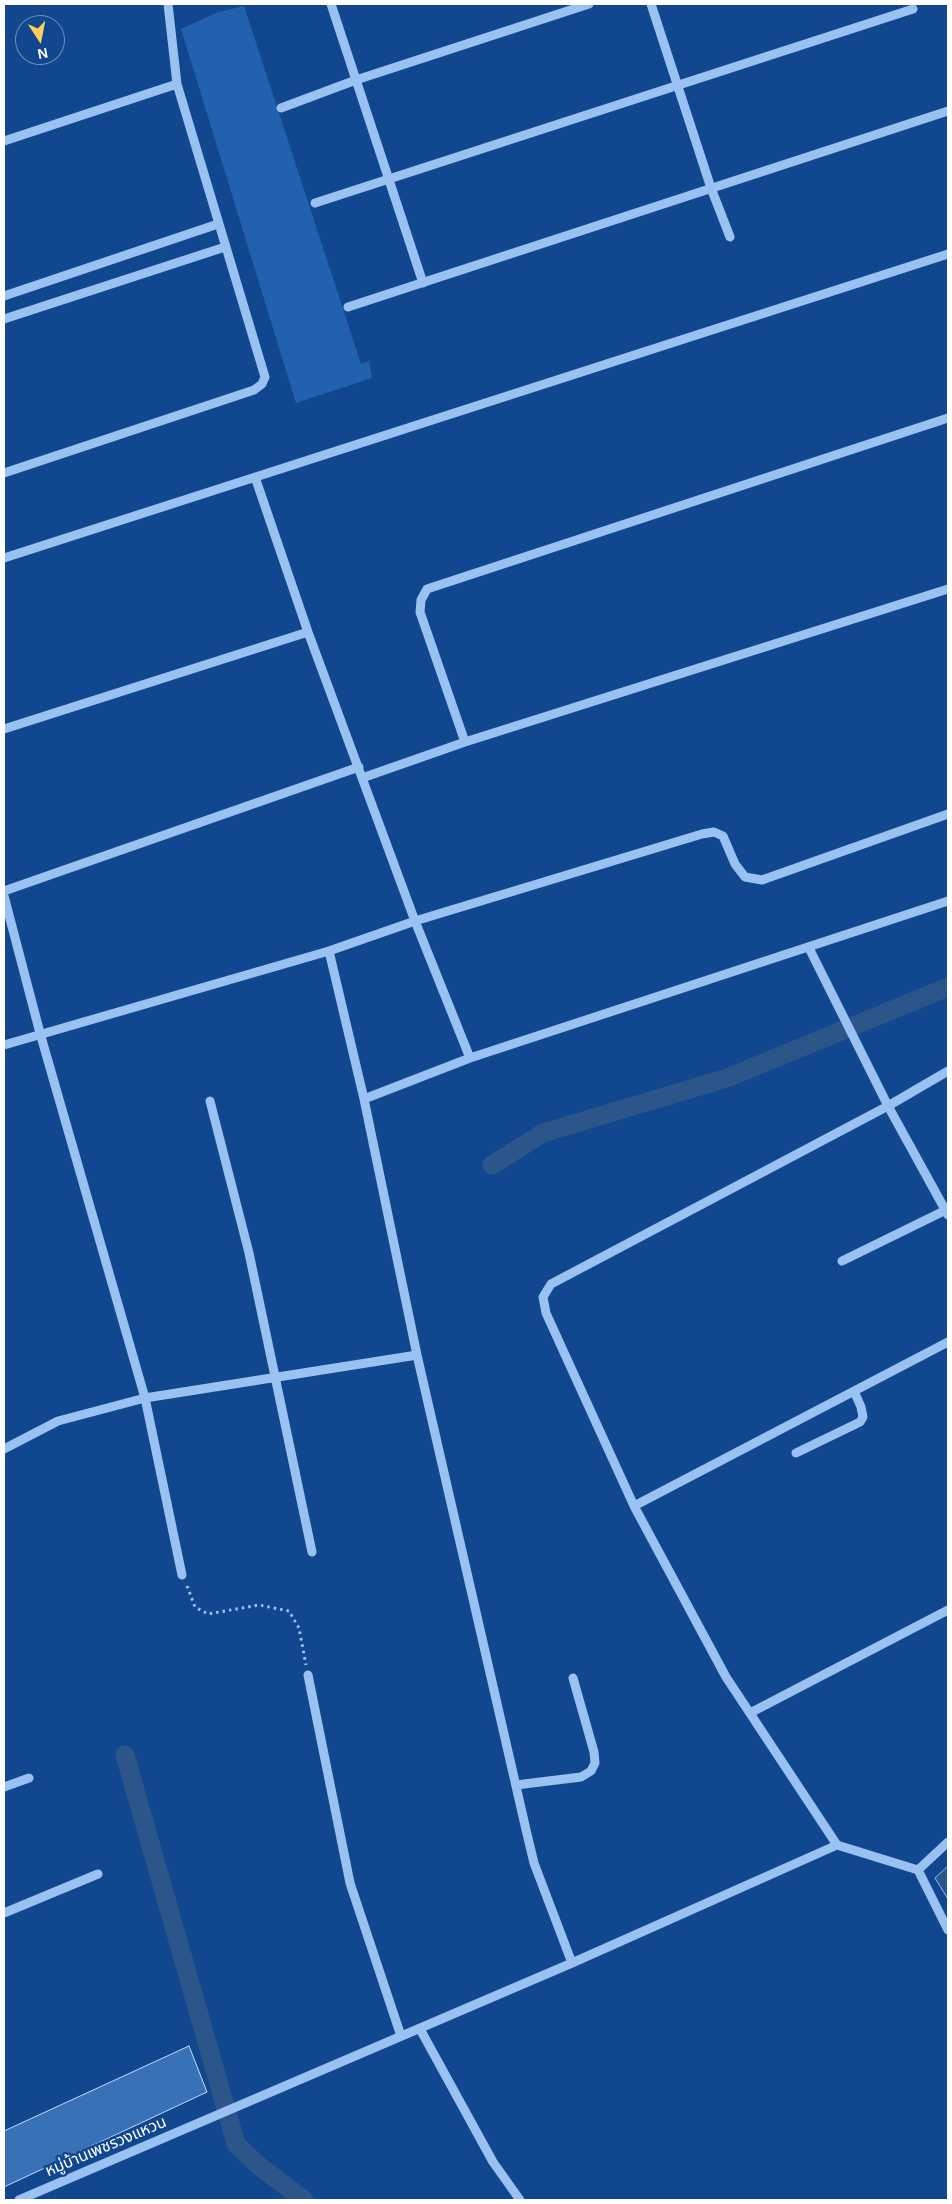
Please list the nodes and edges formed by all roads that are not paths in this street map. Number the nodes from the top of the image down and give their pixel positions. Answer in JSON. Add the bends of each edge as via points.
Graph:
{"nodes":[{"id":1,"x":168,"y":4,"type":"edge"},
{"id":2,"x":331,"y":4,"type":"edge"},
{"id":3,"x":589,"y":4,"type":"edge"},
{"id":4,"x":651,"y":4,"type":"edge"},
{"id":5,"x":913,"y":9,"type":"dead end"},
{"id":6,"x":356,"y":80,"type":"junction"},
{"id":7,"x":177,"y":84,"type":"junction"},
{"id":8,"x":678,"y":86,"type":"junction"},
{"id":9,"x":281,"y":108,"type":"dead end"},
{"id":10,"x":948,"y":111,"type":"edge"},
{"id":11,"x":4,"y":141,"type":"edge"},
{"id":12,"x":390,"y":180,"type":"junction"},
{"id":13,"x":711,"y":188,"type":"junction"},
{"id":14,"x":316,"y":203,"type":"dead end"},
{"id":15,"x":218,"y":224,"type":"junction"},
{"id":16,"x":730,"y":236,"type":"dead end"},
{"id":17,"x":225,"y":246,"type":"junction"},
{"id":18,"x":948,"y":254,"type":"edge"},
{"id":19,"x":423,"y":283,"type":"junction"},
{"id":20,"x":4,"y":296,"type":"edge"},
{"id":21,"x":348,"y":307,"type":"dead end"},
{"id":22,"x":4,"y":319,"type":"edge"},
{"id":23,"x":948,"y":418,"type":"edge"},
{"id":24,"x":4,"y":473,"type":"edge"},
{"id":25,"x":255,"y":477,"type":"junction"},
{"id":26,"x":4,"y":558,"type":"edge"},
{"id":27,"x":948,"y":589,"type":"edge"},
{"id":28,"x":308,"y":632,"type":"junction"},
{"id":29,"x":4,"y":729,"type":"edge"},
{"id":30,"x":465,"y":742,"type":"junction"},
{"id":31,"x":359,"y":767,"type":"junction"},
{"id":32,"x":362,"y":778,"type":"junction"},
{"id":33,"x":948,"y":814,"type":"edge"},
{"id":34,"x":4,"y":891,"type":"edge"},
{"id":35,"x":4,"y":896,"type":"edge"},
{"id":36,"x":948,"y":901,"type":"edge"},
{"id":37,"x":415,"y":921,"type":"junction"},
{"id":38,"x":809,"y":948,"type":"junction"},
{"id":39,"x":329,"y":951,"type":"junction"},
{"id":40,"x":40,"y":1034,"type":"junction"},
{"id":41,"x":4,"y":1045,"type":"edge"},
{"id":42,"x":470,"y":1058,"type":"junction"},
{"id":43,"x":948,"y":1071,"type":"edge"},
{"id":44,"x":364,"y":1099,"type":"junction"},
{"id":45,"x":210,"y":1101,"type":"dead end"},
{"id":46,"x":888,"y":1106,"type":"junction"},
{"id":47,"x":947,"y":1212,"type":"edge"},
{"id":48,"x":842,"y":1261,"type":"dead end"},
{"id":49,"x":948,"y":1342,"type":"edge"},
{"id":50,"x":418,"y":1355,"type":"junction"},
{"id":51,"x":276,"y":1378,"type":"junction"},
{"id":52,"x":854,"y":1391,"type":"junction"},
{"id":53,"x":146,"y":1398,"type":"junction"},
{"id":54,"x":4,"y":1449,"type":"edge"},
{"id":55,"x":796,"y":1453,"type":"dead end"},
{"id":56,"x":634,"y":1506,"type":"junction"},
{"id":57,"x":312,"y":1552,"type":"dead end"},
{"id":58,"x":182,"y":1576,"type":"road end"},
{"id":59,"x":948,"y":1610,"type":"edge"},
{"id":60,"x":308,"y":1675,"type":"road end"},
{"id":61,"x":573,"y":1678,"type":"dead end"},
{"id":62,"x":750,"y":1713,"type":"junction"},
{"id":63,"x":28,"y":1778,"type":"dead end"},
{"id":64,"x":516,"y":1785,"type":"junction"},
{"id":65,"x":4,"y":1787,"type":"edge"},
{"id":66,"x":948,"y":1842,"type":"edge"},
{"id":67,"x":836,"y":1845,"type":"junction"},
{"id":68,"x":918,"y":1870,"type":"junction"},
{"id":69,"x":98,"y":1874,"type":"dead end"},
{"id":70,"x":4,"y":1913,"type":"edge"},
{"id":71,"x":948,"y":1928,"type":"edge"},
{"id":72,"x":572,"y":1963,"type":"junction"},
{"id":73,"x":420,"y":2028,"type":"junction"},
{"id":74,"x":401,"y":2036,"type":"junction"},
{"id":75,"x":19,"y":2200,"type":"edge"},
{"id":76,"x":520,"y":2200,"type":"edge"}],
"edges":[{"from":1,"to":7,"type":"street"},
{"from":2,"to":6,"type":"street"},
{"from":3,"to":6,"type":"street"},
{"from":4,"to":8,"type":"street"},
{"from":5,"to":8,"type":"street"},
{"from":6,"to":9,"type":"street"},
{"from":6,"to":12,"type":"street"},
{"from":7,"to":11,"type":"street"},
{"from":7,"to":15,"type":"street"},
{"from":8,"to":12,"type":"street"},
{"from":8,"to":13,"type":"street"},
{"from":10,"to":13,"type":"street"},
{"from":12,"to":14,"type":"street"},
{"from":12,"to":19,"type":"street"},
{"from":13,"to":16,"type":"street"},
{"from":13,"to":19,"type":"street"},
{"from":15,"to":17,"type":"street"},
{"from":15,"to":20,"type":"street"},
{"from":17,"to":22,"type":"street"},
{"from":17,"to":24,"type":"street","via":[[265,377],[262,384],[254,390]]},
{"from":18,"to":25,"type":"street"},
{"from":19,"to":21,"type":"street"},
{"from":23,"to":30,"type":"street","via":[[427,589],[421,600],[420,612]]},
{"from":25,"to":26,"type":"street"},
{"from":25,"to":28,"type":"street"},
{"from":27,"to":30,"type":"street"},
{"from":28,"to":29,"type":"street"},
{"from":28,"to":31,"type":"street"},
{"from":30,"to":32,"type":"street"},
{"from":31,"to":32,"type":"street"},
{"from":31,"to":34,"type":"street"},
{"from":32,"to":37,"type":"street"},
{"from":33,"to":37,"type":"street","via":[[762,880],[745,877],[735,864],[723,836],[714,832],[702,834]]},
{"from":35,"to":40,"type":"street"},
{"from":36,"to":38,"type":"street"},
{"from":37,"to":39,"type":"street"},
{"from":37,"to":42,"type":"street"},
{"from":38,"to":42,"type":"street"},
{"from":38,"to":46,"type":"street"},
{"from":39,"to":40,"type":"street"},
{"from":39,"to":44,"type":"street"},
{"from":40,"to":41,"type":"street"},
{"from":40,"to":53,"type":"street"},
{"from":42,"to":44,"type":"street"},
{"from":43,"to":46,"type":"street"},
{"from":44,"to":50,"type":"street"},
{"from":45,"to":51,"type":"street","via":[[249,1253]]},
{"from":46,"to":47,"type":"street"},
{"from":46,"to":56,"type":"street","via":[[551,1284],[543,1297],[546,1313]]},
{"from":47,"to":48,"type":"street"},
{"from":49,"to":52,"type":"street"},
{"from":50,"to":51,"type":"street"},
{"from":50,"to":64,"type":"street"},
{"from":51,"to":53,"type":"street"},
{"from":51,"to":57,"type":"street"},
{"from":52,"to":55,"type":"street","via":[[863,1417],[860,1422]]},
{"from":52,"to":56,"type":"street"},
{"from":53,"to":54,"type":"street","via":[[58,1421]]},
{"from":53,"to":58,"type":"street"},
{"from":56,"to":62,"type":"street","via":[[726,1677]]},
{"from":59,"to":62,"type":"street"},
{"from":60,"to":74,"type":"street","via":[[350,1883]]},
{"from":61,"to":64,"type":"street","via":[[594,1752],[595,1762],[591,1771],[581,1777]]},
{"from":62,"to":67,"type":"street"},
{"from":63,"to":65,"type":"street"},
{"from":64,"to":72,"type":"street","via":[[534,1863]]},
{"from":66,"to":68,"type":"street"},
{"from":67,"to":68,"type":"street"},
{"from":67,"to":72,"type":"street","name":"หมู่บ้านเพชรวงแหวน"},
{"from":68,"to":71,"type":"street"},
{"from":69,"to":70,"type":"street"},
{"from":72,"to":73,"type":"street","name":"หมู่บ้านเพชรวงแหวน"},
{"from":73,"to":74,"type":"street","name":"หมู่บ้านเพชรวงแหวน"},
{"from":73,"to":76,"type":"street","via":[[493,2162]]},
{"from":74,"to":75,"type":"street","name":"หมู่บ้านเพชรวงแหวน"}]}
